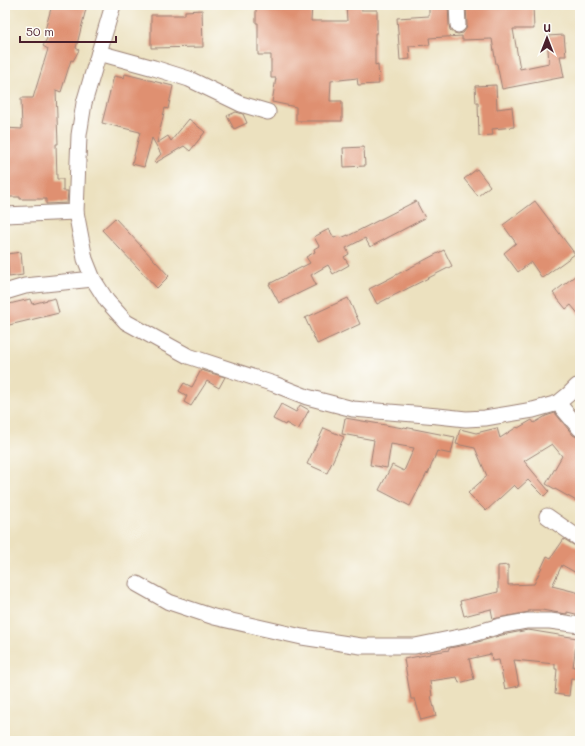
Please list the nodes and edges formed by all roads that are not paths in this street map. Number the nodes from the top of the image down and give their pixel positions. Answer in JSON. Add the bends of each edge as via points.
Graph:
{"nodes":[{"id":1,"x":113,"y":5,"type":"edge"},
{"id":2,"x":457,"y":5,"type":"edge"},
{"id":3,"x":458,"y":25,"type":"dead end"},
{"id":4,"x":99,"y":53,"type":"junction"},
{"id":5,"x":268,"y":112,"type":"dead end"},
{"id":6,"x":76,"y":212,"type":"junction"},
{"id":7,"x":5,"y":215,"type":"edge"},
{"id":8,"x":94,"y":279,"type":"junction"},
{"id":9,"x":5,"y":292,"type":"edge"},
{"id":10,"x":578,"y":388,"type":"edge"},
{"id":11,"x":558,"y":403,"type":"junction"},
{"id":12,"x":580,"y":429,"type":"edge"},
{"id":13,"x":547,"y":516,"type":"dead end"},
{"id":14,"x":580,"y":539,"type":"edge"},
{"id":15,"x":137,"y":584,"type":"dead end"},
{"id":16,"x":580,"y":625,"type":"edge"}],
"edges":[{"from":1,"to":4,"type":"street"},
{"from":2,"to":3,"type":"street"},
{"from":4,"to":5,"type":"street","via":[[189,80],[241,104]]},
{"from":4,"to":6,"type":"street","via":[[84,103],[79,135]]},
{"from":6,"to":7,"type":"street"},
{"from":6,"to":8,"type":"street","via":[[84,259]]},
{"from":8,"to":9,"type":"street","via":[[25,286]]},
{"from":8,"to":11,"type":"street","via":[[107,301],[126,322],[188,356],[307,397],[353,409],[466,419],[533,410]]},
{"from":10,"to":11,"type":"street"},
{"from":11,"to":12,"type":"street"},
{"from":13,"to":14,"type":"street"},
{"from":15,"to":16,"type":"street","via":[[169,602],[214,617],[302,637],[361,646],[416,646],[527,621]]}]}
